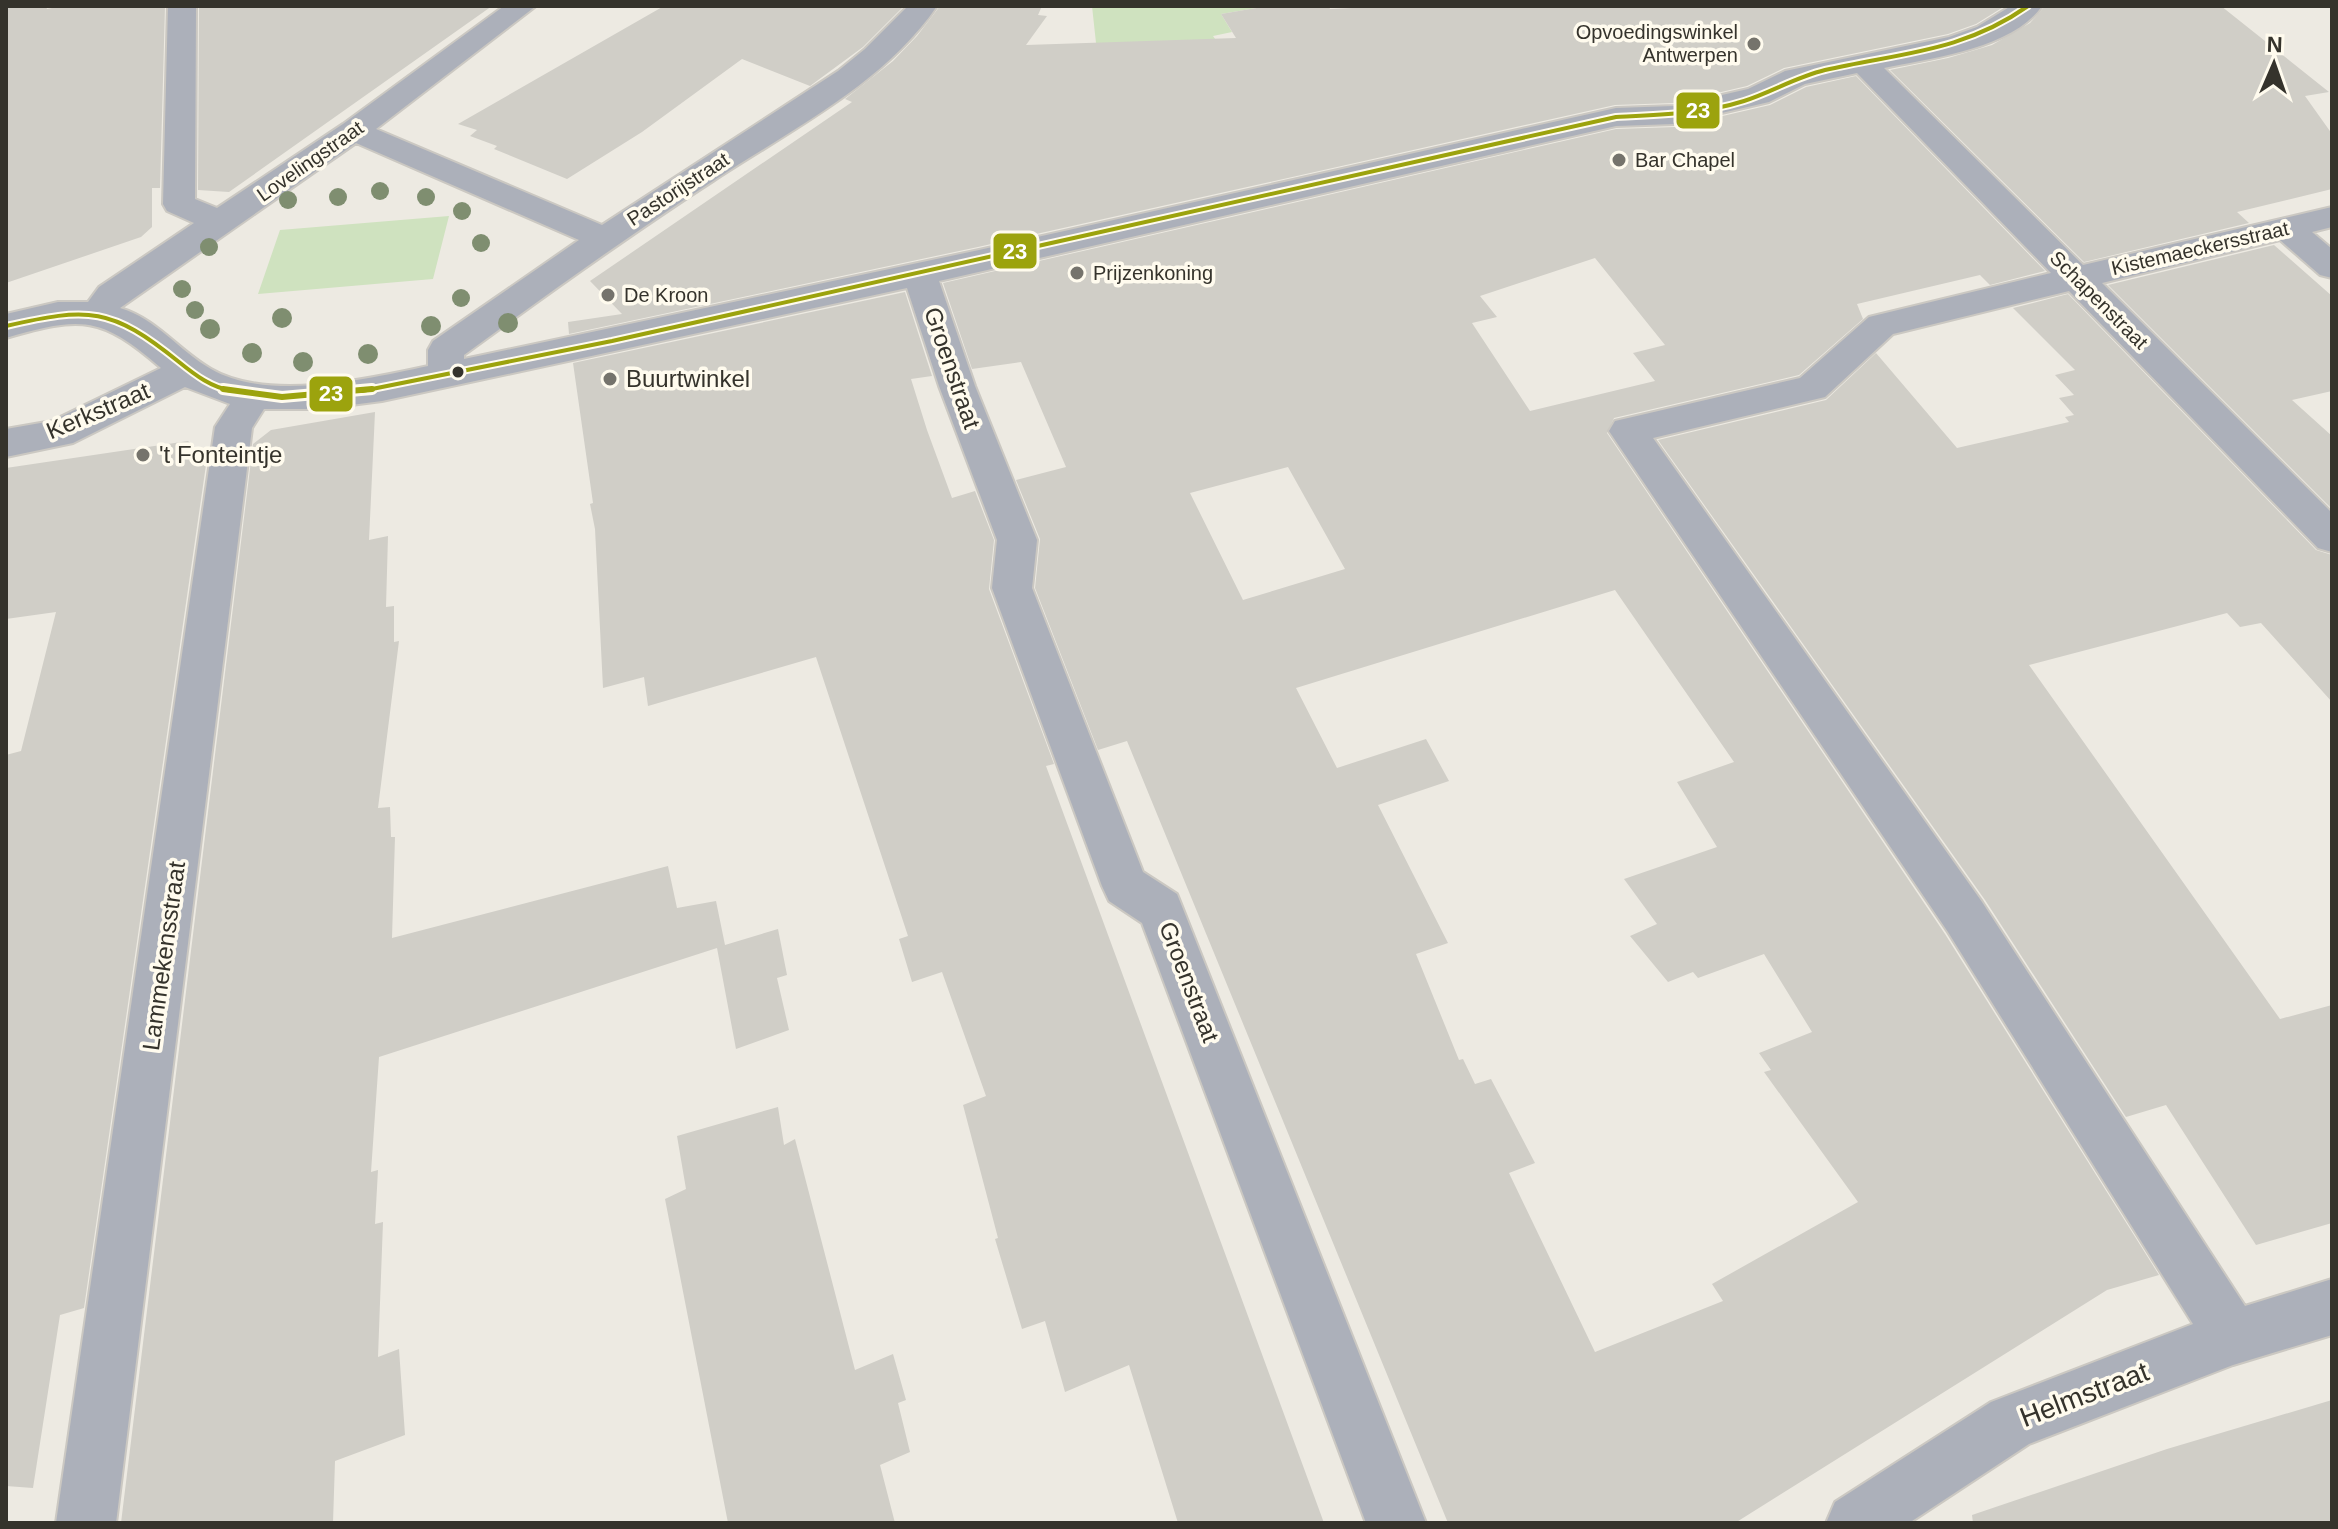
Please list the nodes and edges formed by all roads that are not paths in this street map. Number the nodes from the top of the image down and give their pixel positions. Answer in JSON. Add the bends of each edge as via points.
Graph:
{"nodes":[{"id":1,"x":182,"y":6,"type":"edge"},
{"id":2,"x":522,"y":6,"type":"edge"},
{"id":3,"x":923,"y":6,"type":"edge"},
{"id":4,"x":2028,"y":6,"type":"edge"},
{"id":5,"x":1865,"y":65,"type":"junction"},
{"id":6,"x":354,"y":131,"type":"junction"},
{"id":7,"x":2332,"y":217,"type":"edge"},
{"id":8,"x":221,"y":223,"type":"junction"},
{"id":9,"x":2287,"y":228,"type":"junction"},
{"id":10,"x":603,"y":238,"type":"junction"},
{"id":11,"x":2332,"y":267,"type":"edge"},
{"id":12,"x":920,"y":274,"type":"junction"},
{"id":13,"x":2077,"y":277,"type":"junction"},
{"id":14,"x":97,"y":314,"type":"junction"},
{"id":15,"x":6,"y":326,"type":"edge"},
{"id":16,"x":186,"y":371,"type":"junction"},
{"id":17,"x":446,"y":375,"type":"junction"},
{"id":18,"x":255,"y":394,"type":"junction"},
{"id":19,"x":6,"y":443,"type":"edge"},
{"id":20,"x":2332,"y":537,"type":"edge"},
{"id":21,"x":2332,"y":1307,"type":"edge"},
{"id":22,"x":2233,"y":1337,"type":"junction"},
{"id":23,"x":86,"y":1523,"type":"edge"},
{"id":24,"x":1396,"y":1523,"type":"edge"},
{"id":25,"x":1856,"y":1523,"type":"edge"}],
"edges":[{"from":1,"to":8,"type":"street","via":[[179,204]]},
{"from":2,"to":6,"type":"street","name":"Lovelingstraat"},
{"from":3,"to":10,"type":"street","name":"Pastorijstraat","via":[[875,55],[812,101]]},
{"from":4,"to":5,"type":"street","name":"Kerkstraat","via":[[1987,33]]},
{"from":5,"to":12,"type":"street","name":"Kerkstraat","via":[[1796,77],[1744,100],[1674,115],[1616,117]]},
{"from":5,"to":13,"type":"street","name":"Schapenstraat"},
{"from":6,"to":8,"type":"street","name":"Lovelingstraat"},
{"from":6,"to":10,"type":"street"},
{"from":7,"to":9,"type":"street","name":"Kistemaeckersstraat"},
{"from":8,"to":14,"type":"street","name":"Lovelingstraat","via":[[111,295]]},
{"from":9,"to":11,"type":"street"},
{"from":9,"to":13,"type":"street","name":"Kistemaeckersstraat"},
{"from":10,"to":17,"type":"street","name":"Pastorijstraat","via":[[446,350]]},
{"from":12,"to":17,"type":"street","name":"Kerkstraat"},
{"from":12,"to":24,"type":"street","name":"Groenstraat","via":[[1017,540],[1012,588],[1125,886],[1160,909]]},
{"from":13,"to":20,"type":"street","name":"Schapenstraat"},
{"from":13,"to":22,"type":"street","name":"Kistemaeckersstraat","via":[[1881,325],[1812,388],[1628,431],[1965,917]]},
{"from":14,"to":15,"type":"street","name":"Kerkstraat","via":[[43,316]]},
{"from":14,"to":16,"type":"street","name":"Kerkstraat","via":[[117,317],[139,330]]},
{"from":16,"to":18,"type":"street","name":"Kerkstraat","via":[[210,384]]},
{"from":16,"to":19,"type":"street","name":"Kerkstraat","via":[[60,433]]},
{"from":17,"to":18,"type":"street","name":"Kerkstraat","via":[[341,393]]},
{"from":18,"to":23,"type":"street","name":"Lammekensstraat","via":[[234,427]]},
{"from":21,"to":22,"type":"street","name":"Helmstraat"},
{"from":22,"to":25,"type":"street","name":"Helmstraat","via":[[2011,1422]]}]}
